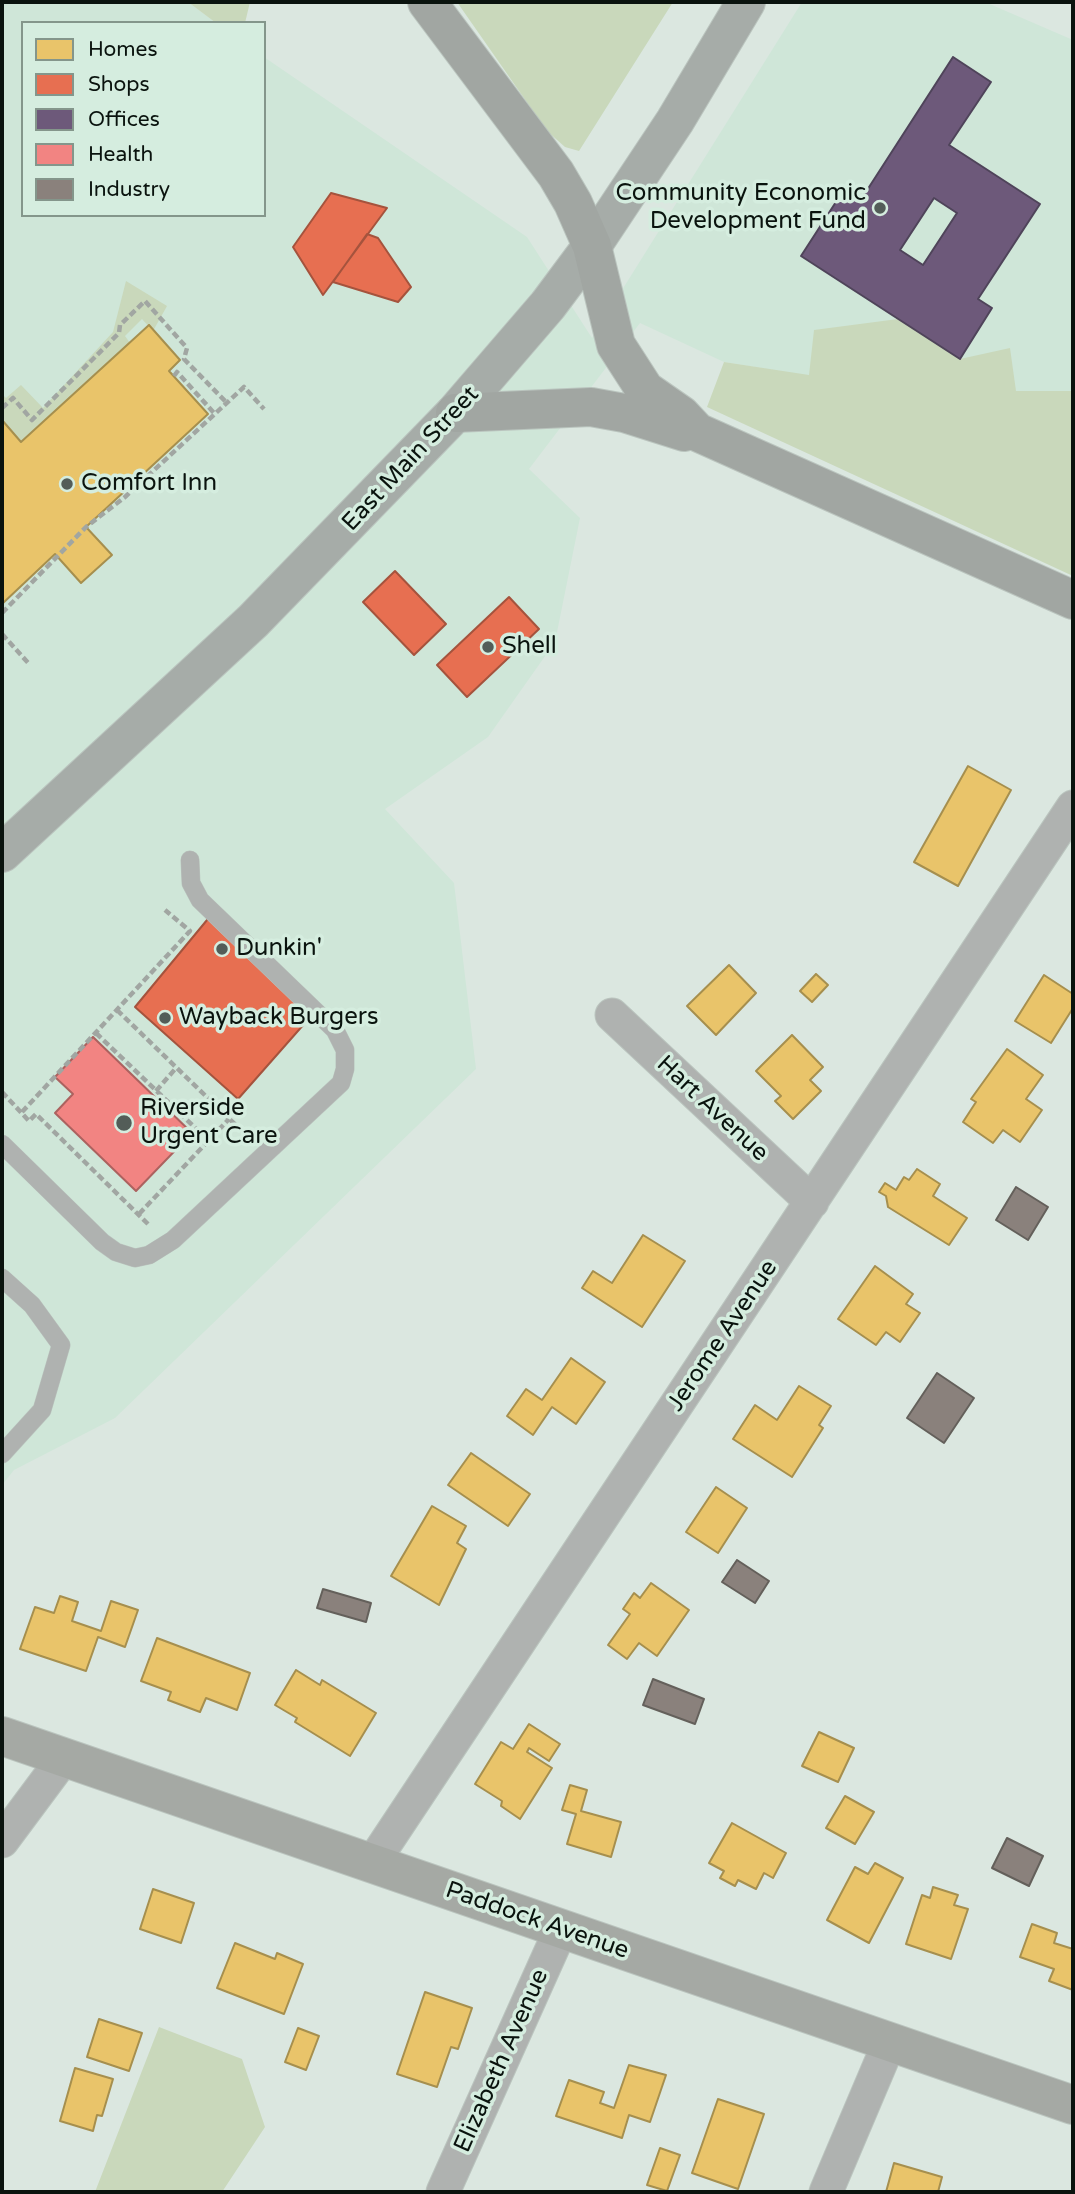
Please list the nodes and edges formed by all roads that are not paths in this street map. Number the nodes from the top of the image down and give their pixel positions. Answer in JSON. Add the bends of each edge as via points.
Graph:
{"nodes":[{"id":1,"x":427,"y":2,"type":"edge"},
{"id":2,"x":746,"y":2,"type":"edge"},
{"id":3,"x":592,"y":246,"type":"junction"},
{"id":4,"x":455,"y":413,"type":"junction"},
{"id":5,"x":696,"y":432,"type":"junction"},
{"id":6,"x":1073,"y":600,"type":"edge"},
{"id":7,"x":1073,"y":807,"type":"edge"},
{"id":8,"x":2,"y":853,"type":"edge"},
{"id":9,"x":190,"y":860,"type":"dead end"},
{"id":10,"x":612,"y":1016,"type":"dead end"},
{"id":11,"x":2,"y":1144,"type":"edge"},
{"id":12,"x":812,"y":1202,"type":"junction"},
{"id":13,"x":2,"y":1278,"type":"edge"},
{"id":14,"x":2,"y":1454,"type":"edge"},
{"id":15,"x":2,"y":1736,"type":"edge"},
{"id":16,"x":63,"y":1759,"type":"junction"},
{"id":17,"x":2,"y":1840,"type":"edge"},
{"id":18,"x":371,"y":1865,"type":"junction"},
{"id":19,"x":561,"y":1929,"type":"junction"},
{"id":20,"x":890,"y":2041,"type":"junction"},
{"id":21,"x":1073,"y":2105,"type":"edge"},
{"id":22,"x":443,"y":2192,"type":"edge"},
{"id":23,"x":826,"y":2192,"type":"edge"}],
"edges":[{"from":1,"to":3,"type":"highway","via":[[556,174]]},
{"from":2,"to":3,"type":"main road","name":"East Main Street"},
{"from":3,"to":4,"type":"main road","name":"East Main Street"},
{"from":3,"to":5,"type":"highway","via":[[610,329],[623,361],[645,390],[681,415]]},
{"from":4,"to":5,"type":"highway","via":[[591,407]]},
{"from":4,"to":8,"type":"main road","name":"East Main Street","via":[[253,621]]},
{"from":5,"to":6,"type":"highway"},
{"from":7,"to":12,"type":"street","name":"Jerome Avenue"},
{"from":9,"to":11,"type":"lane","via":[[191,883],[200,900],[335,1030],[345,1050],[341,1083],[173,1240],[135,1258],[102,1242]]},
{"from":10,"to":12,"type":"street","name":"Hart Avenue"},
{"from":12,"to":18,"type":"street","name":"Jerome Avenue"},
{"from":13,"to":14,"type":"lane","via":[[32,1305],[61,1345],[42,1410]]},
{"from":15,"to":16,"type":"main road","name":"Paddock Avenue"},
{"from":16,"to":17,"type":"street"},
{"from":16,"to":18,"type":"main road","name":"Paddock Avenue"},
{"from":18,"to":19,"type":"main road","name":"Paddock Avenue"},
{"from":19,"to":20,"type":"main road","name":"Paddock Avenue"},
{"from":19,"to":22,"type":"street","name":"Elizabeth Avenue"},
{"from":20,"to":21,"type":"main road","name":"Paddock Avenue"},
{"from":20,"to":23,"type":"street"}]}
